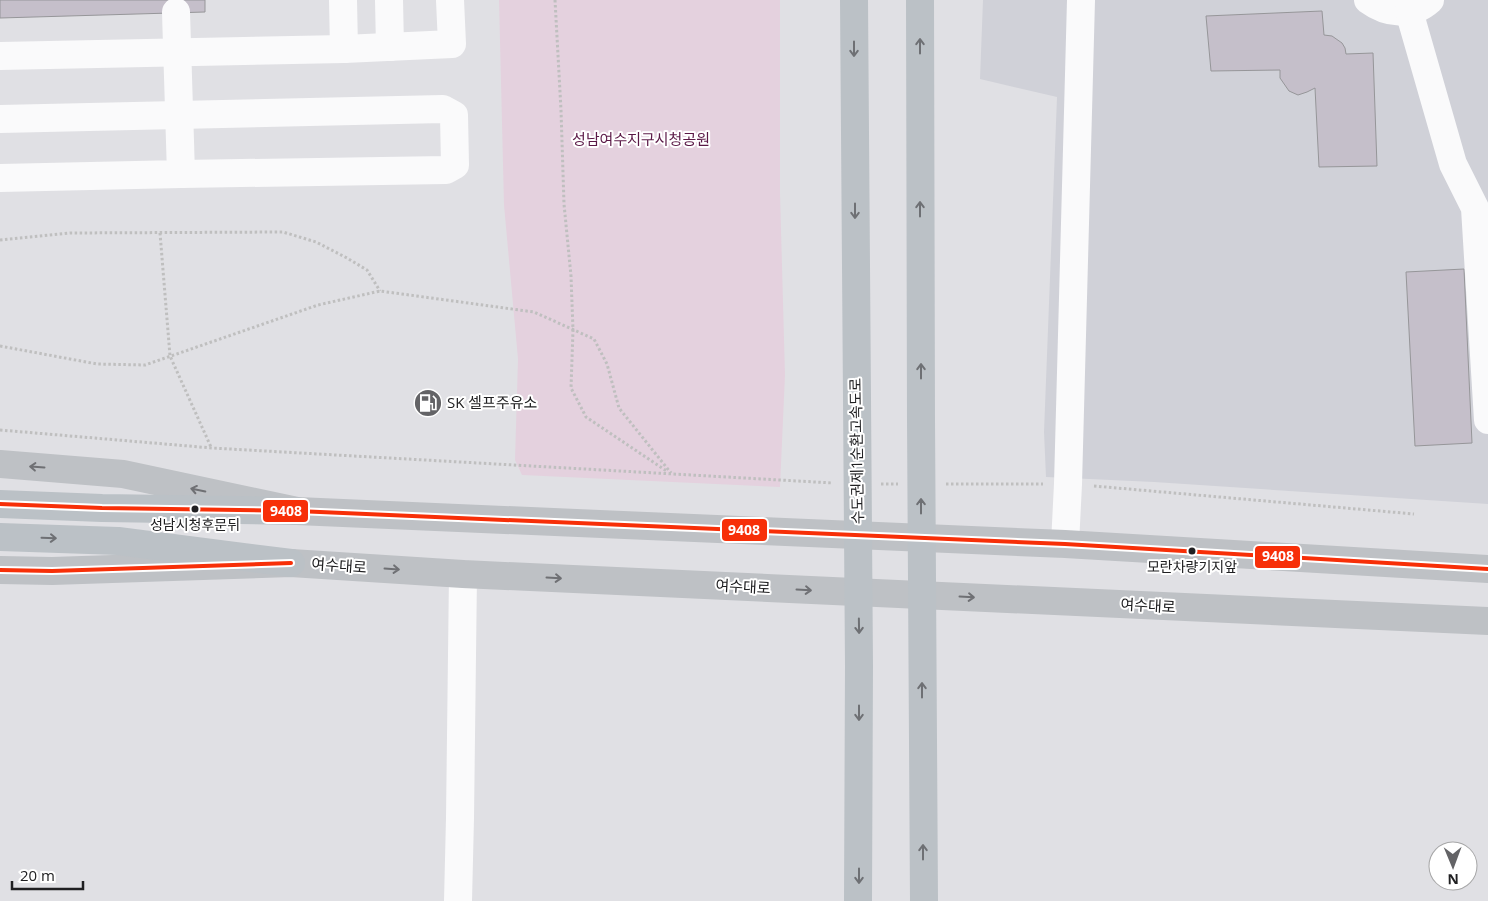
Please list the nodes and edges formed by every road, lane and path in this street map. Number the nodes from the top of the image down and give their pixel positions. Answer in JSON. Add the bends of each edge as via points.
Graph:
{"nodes":[{"id":1,"x":342,"y":0,"type":"edge"},
{"id":2,"x":389,"y":0,"type":"edge"},
{"id":3,"x":450,"y":0,"type":"edge"},
{"id":4,"x":555,"y":0,"type":"edge"},
{"id":5,"x":854,"y":0,"type":"edge"},
{"id":6,"x":920,"y":0,"type":"edge"},
{"id":7,"x":1081,"y":0,"type":"edge"},
{"id":8,"x":1368,"y":0,"type":"edge"},
{"id":9,"x":1420,"y":6,"type":"edge"},
{"id":10,"x":176,"y":12,"type":"dead end"},
{"id":11,"x":390,"y":47,"type":"junction"},
{"id":12,"x":344,"y":49,"type":"junction"},
{"id":13,"x":178,"y":52,"type":"junction"},
{"id":14,"x":0,"y":56,"type":"edge"},
{"id":15,"x":179,"y":115,"type":"junction"},
{"id":16,"x":0,"y":119,"type":"edge"},
{"id":17,"x":181,"y":174,"type":"junction"},
{"id":18,"x":0,"y":178,"type":"edge"},
{"id":19,"x":160,"y":233,"type":"junction"},
{"id":20,"x":0,"y":240,"type":"edge"},
{"id":21,"x":380,"y":292,"type":"junction"},
{"id":22,"x":573,"y":330,"type":"junction"},
{"id":23,"x":0,"y":346,"type":"edge"},
{"id":24,"x":170,"y":356,"type":"junction"},
{"id":25,"x":1488,"y":420,"type":"edge"},
{"id":26,"x":0,"y":430,"type":"edge"},
{"id":27,"x":212,"y":448,"type":"junction"},
{"id":28,"x":0,"y":464,"type":"edge"},
{"id":29,"x":672,"y":474,"type":"junction"},
{"id":30,"x":834,"y":483,"type":"dead end"},
{"id":31,"x":873,"y":484,"type":"dead end"},
{"id":32,"x":902,"y":484,"type":"dead end"},
{"id":33,"x":941,"y":484,"type":"dead end"},
{"id":34,"x":1068,"y":484,"type":"junction"},
{"id":35,"x":0,"y":504,"type":"edge"},
{"id":36,"x":297,"y":511,"type":"junction"},
{"id":37,"x":1414,"y":514,"type":"dead end"},
{"id":38,"x":0,"y":537,"type":"edge"},
{"id":39,"x":1065,"y":544,"type":"junction"},
{"id":40,"x":291,"y":562,"type":"junction"},
{"id":41,"x":1488,"y":568,"type":"edge"},
{"id":42,"x":0,"y":570,"type":"edge"},
{"id":43,"x":463,"y":574,"type":"junction"},
{"id":44,"x":1488,"y":621,"type":"edge"},
{"id":45,"x":458,"y":901,"type":"edge"},
{"id":46,"x":858,"y":901,"type":"edge"},
{"id":47,"x":924,"y":901,"type":"edge"}],
"edges":[{"from":1,"to":12,"type":"lane"},
{"from":2,"to":11,"type":"lane"},
{"from":3,"to":11,"type":"lane","via":[[452,44]]},
{"from":4,"to":22,"type":"path"},
{"from":5,"to":46,"type":"highway","name":"수도권제1순환고속도로","one_way":true},
{"from":47,"to":6,"type":"highway","one_way":true},
{"from":7,"to":34,"type":"lane"},
{"from":8,"to":9,"type":"lane","via":[[1393,12]]},
{"from":9,"to":25,"type":"lane","via":[[1453,164],[1475,208]]},
{"from":10,"to":13,"type":"lane"},
{"from":11,"to":12,"type":"lane"},
{"from":12,"to":13,"type":"lane"},
{"from":13,"to":14,"type":"lane"},
{"from":13,"to":15,"type":"lane"},
{"from":15,"to":16,"type":"lane"},
{"from":15,"to":17,"type":"lane"},
{"from":15,"to":17,"type":"lane","via":[[443,109],[454,115],[455,165],[446,170]]},
{"from":17,"to":18,"type":"lane"},
{"from":19,"to":20,"type":"path","via":[[70,233]]},
{"from":19,"to":21,"type":"path","via":[[283,232],[316,242],[354,262],[366,270]]},
{"from":19,"to":24,"type":"path"},
{"from":21,"to":22,"type":"path","via":[[534,312]]},
{"from":21,"to":24,"type":"path","via":[[318,305]]},
{"from":22,"to":29,"type":"path","via":[[594,339],[607,364],[619,408]]},
{"from":22,"to":29,"type":"path","via":[[571,388],[586,417]]},
{"from":23,"to":24,"type":"path","via":[[97,364],[145,365]]},
{"from":24,"to":27,"type":"path"},
{"from":26,"to":27,"type":"path"},
{"from":27,"to":29,"type":"path"},
{"from":36,"to":28,"type":"main road","one_way":true,"via":[[123,474]]},
{"from":29,"to":30,"type":"path"},
{"from":31,"to":32,"type":"path"},
{"from":33,"to":34,"type":"path"},
{"from":34,"to":37,"type":"path"},
{"from":34,"to":39,"type":"lane"},
{"from":35,"to":36,"type":"highway"},
{"from":36,"to":39,"type":"main road"},
{"from":38,"to":40,"type":"highway","name":"여수대로","one_way":true,"via":[[118,541]]},
{"from":39,"to":41,"type":"main road"},
{"from":40,"to":42,"type":"main road"},
{"from":40,"to":43,"type":"main road","name":"여수대로","one_way":true},
{"from":43,"to":44,"type":"main road","name":"여수대로","one_way":true},
{"from":43,"to":45,"type":"lane"}]}
